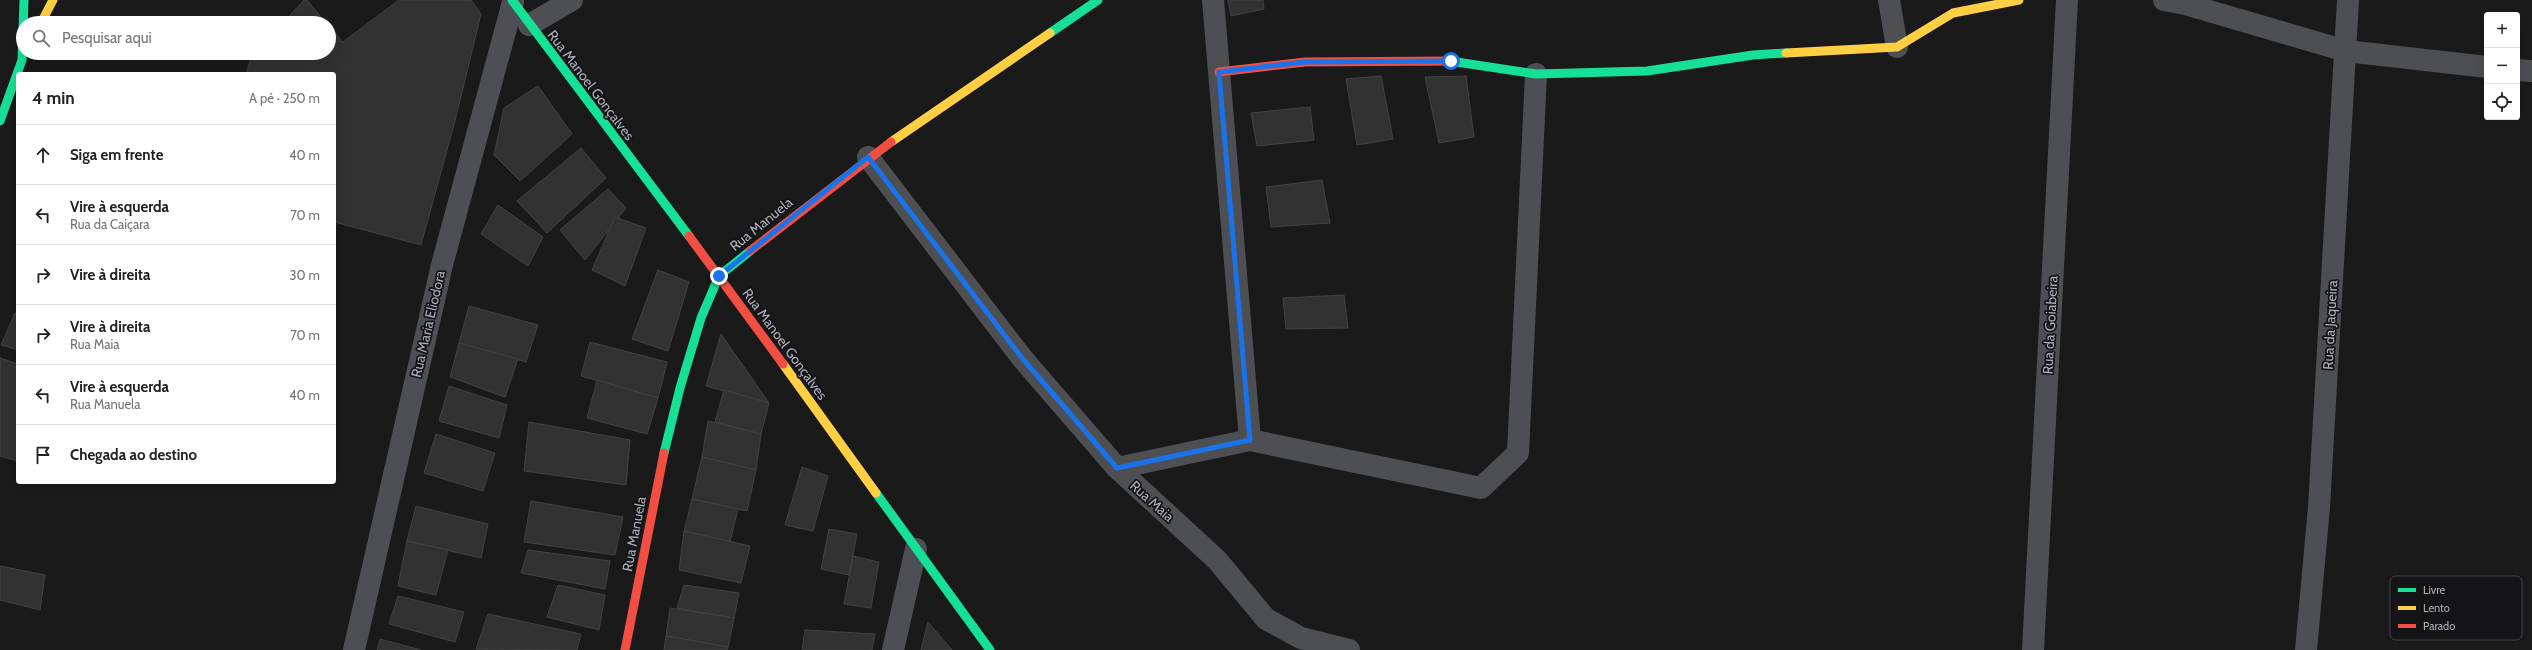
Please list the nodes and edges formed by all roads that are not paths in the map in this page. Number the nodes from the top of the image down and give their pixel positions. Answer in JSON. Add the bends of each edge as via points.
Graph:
{"nodes":[{"id":1,"x":24,"y":0,"type":"edge"},
{"id":2,"x":53,"y":0,"type":"edge"},
{"id":3,"x":572,"y":0,"type":"edge"},
{"id":4,"x":1098,"y":0,"type":"edge"},
{"id":5,"x":1213,"y":0,"type":"edge"},
{"id":6,"x":1889,"y":0,"type":"edge"},
{"id":7,"x":2019,"y":0,"type":"edge"},
{"id":8,"x":2067,"y":0,"type":"edge"},
{"id":9,"x":2164,"y":0,"type":"edge"},
{"id":10,"x":2348,"y":0,"type":"edge"},
{"id":11,"x":512,"y":1,"type":"edge"},
{"id":12,"x":24,"y":16,"type":"edge"},
{"id":13,"x":45,"y":16,"type":"edge"},
{"id":14,"x":529,"y":25,"type":"junction"},
{"id":15,"x":1897,"y":47,"type":"junction"},
{"id":16,"x":2346,"y":51,"type":"junction"},
{"id":17,"x":22,"y":60,"type":"edge"},
{"id":18,"x":2484,"y":67,"type":"edge"},
{"id":19,"x":2520,"y":70,"type":"edge"},
{"id":20,"x":2532,"y":71,"type":"edge"},
{"id":21,"x":17,"y":72,"type":"edge"},
{"id":22,"x":1219,"y":72,"type":"junction"},
{"id":23,"x":1536,"y":74,"type":"junction"},
{"id":24,"x":16,"y":76,"type":"edge"},
{"id":25,"x":0,"y":122,"type":"edge"},
{"id":26,"x":868,"y":157,"type":"junction"},
{"id":27,"x":719,"y":276,"type":"junction"},
{"id":28,"x":1250,"y":440,"type":"junction"},
{"id":29,"x":1117,"y":468,"type":"junction"},
{"id":30,"x":916,"y":549,"type":"junction"},
{"id":31,"x":354,"y":650,"type":"edge"},
{"id":32,"x":625,"y":650,"type":"edge"},
{"id":33,"x":893,"y":650,"type":"edge"},
{"id":34,"x":990,"y":650,"type":"edge"},
{"id":35,"x":1349,"y":650,"type":"edge"},
{"id":36,"x":2033,"y":650,"type":"edge"},
{"id":37,"x":2306,"y":650,"type":"edge"}],
"edges":[{"from":1,"to":12,"type":"street"},
{"from":2,"to":13,"type":"street"},
{"from":3,"to":14,"type":"street"},
{"from":4,"to":26,"type":"street","name":"Rua Manuela"},
{"from":5,"to":22,"type":"street"},
{"from":6,"to":15,"type":"street"},
{"from":7,"to":15,"type":"street","via":[[1953,12]]},
{"from":8,"to":36,"type":"street","name":"Rua da Goiabeira"},
{"from":9,"to":16,"type":"street"},
{"from":10,"to":16,"type":"street","name":"Rua da Jaqueira"},
{"from":11,"to":14,"type":"street","name":"Rua Manoel Gonçalves"},
{"from":11,"to":31,"type":"street","name":"Rua Maria Eliodora","via":[[442,265]]},
{"from":14,"to":27,"type":"street","name":"Rua Manoel Gonçalves"},
{"from":15,"to":23,"type":"street","via":[[1761,54],[1647,71]]},
{"from":16,"to":18,"type":"street"},
{"from":16,"to":37,"type":"street","name":"Rua da Jaqueira","via":[[2319,508]]},
{"from":17,"to":21,"type":"street"},
{"from":19,"to":20,"type":"street"},
{"from":22,"to":23,"type":"street","via":[[1305,62],[1451,61]]},
{"from":22,"to":28,"type":"street"},
{"from":23,"to":28,"type":"street","via":[[1518,453],[1481,488]]},
{"from":24,"to":25,"type":"street"},
{"from":26,"to":27,"type":"street","name":"Rua Manuela"},
{"from":26,"to":29,"type":"street","name":"Rua Maia","via":[[1022,358]]},
{"from":27,"to":30,"type":"street","name":"Rua Manoel Gonçalves"},
{"from":27,"to":32,"type":"street","name":"Rua Manuela","via":[[701,318],[680,388],[659,475]]},
{"from":28,"to":29,"type":"street"},
{"from":29,"to":35,"type":"street","name":"Rua Maia","via":[[1217,560],[1266,619],[1301,638]]},
{"from":30,"to":33,"type":"street"},
{"from":30,"to":34,"type":"street","name":"Rua Manoel Gonçalves"}]}
